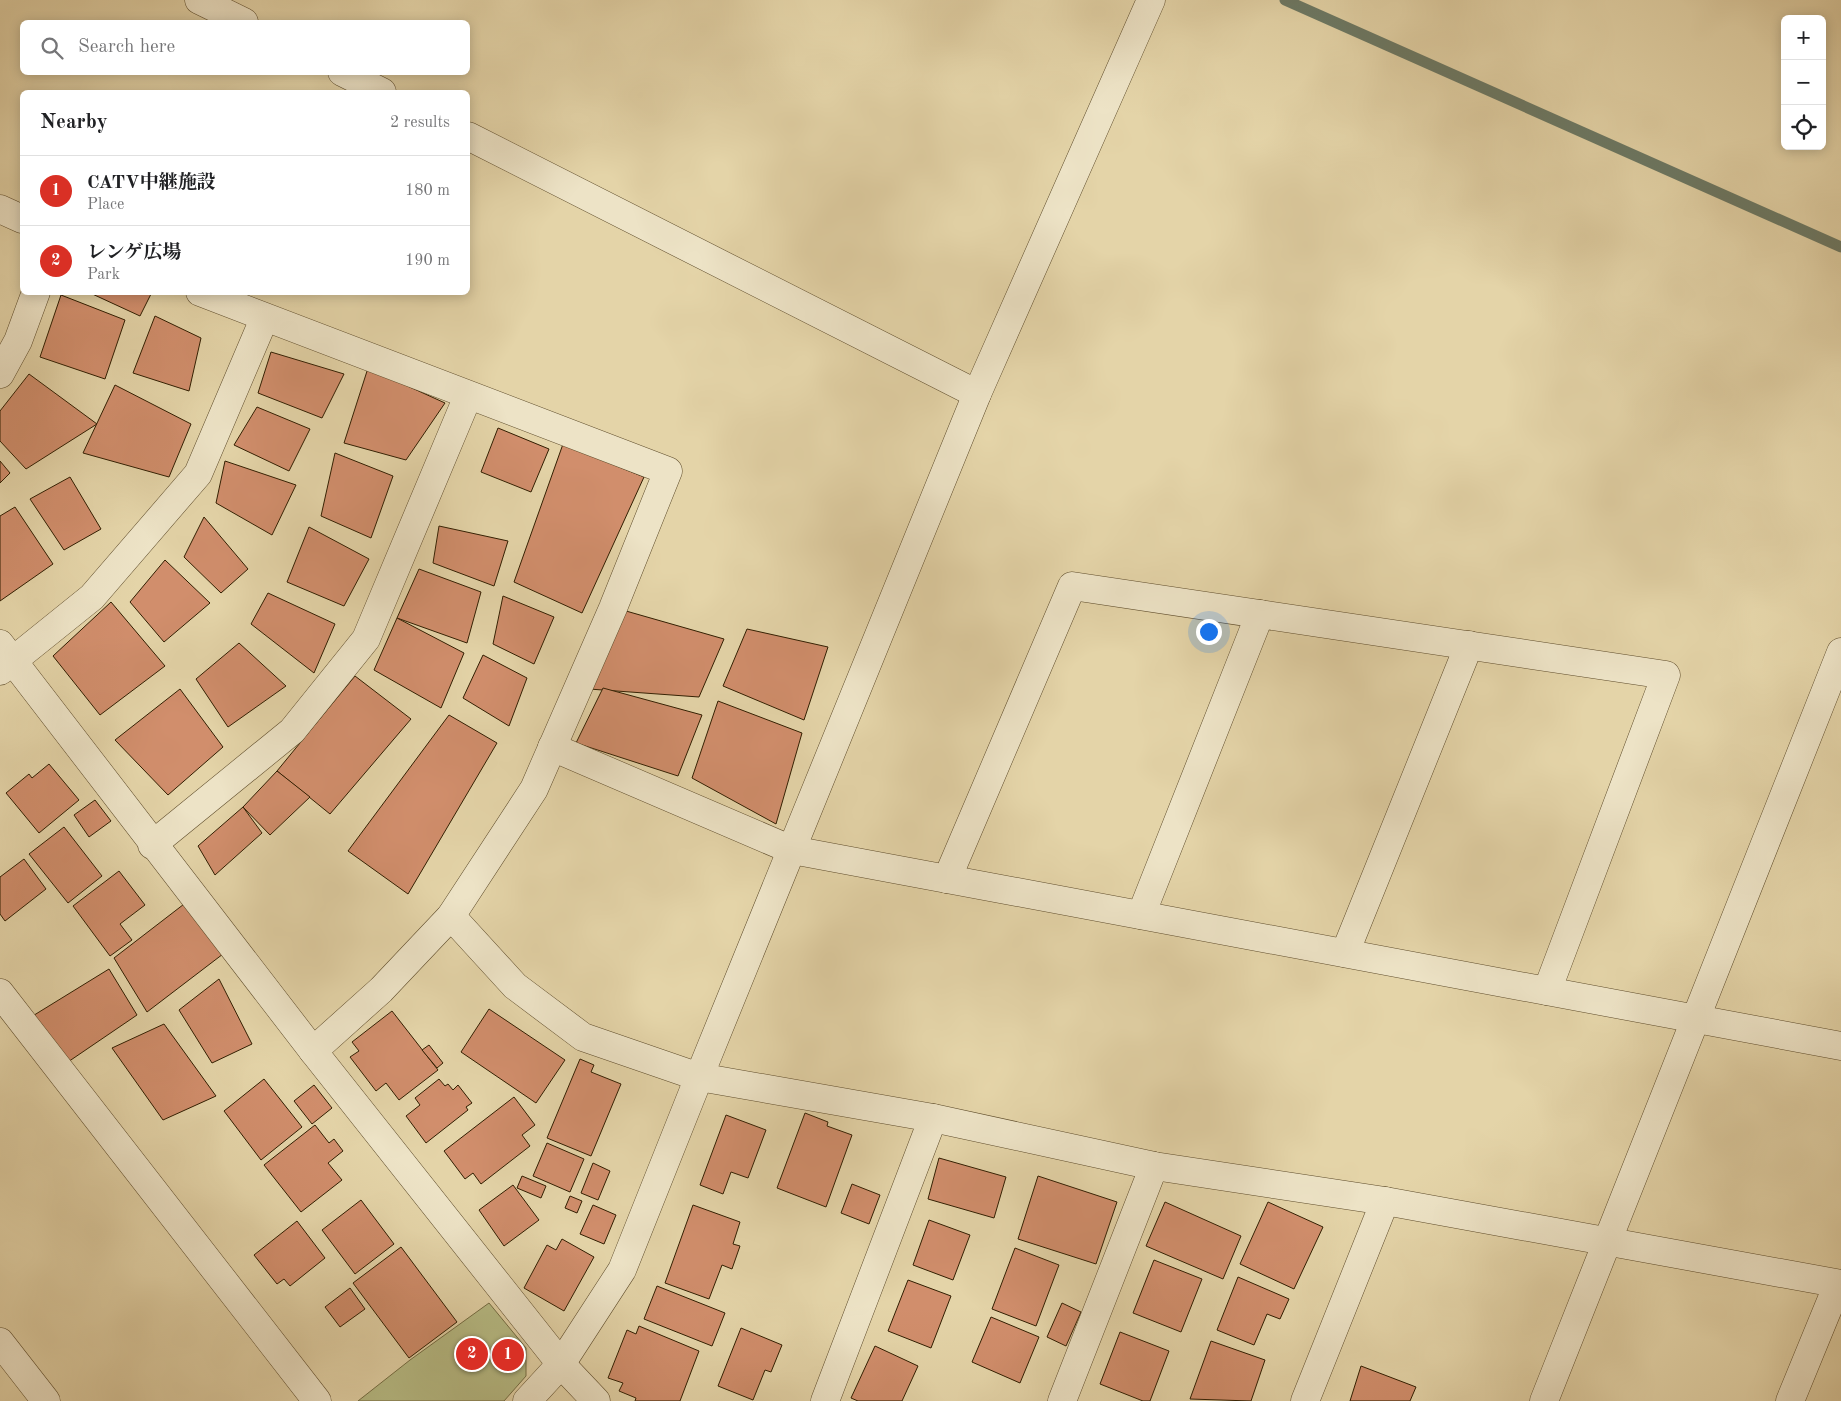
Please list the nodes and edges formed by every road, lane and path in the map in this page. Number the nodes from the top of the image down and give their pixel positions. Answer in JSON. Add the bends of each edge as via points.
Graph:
{"nodes":[{"id":1,"x":199,"y":0,"type":"edge"},
{"id":2,"x":1151,"y":0,"type":"edge"},
{"id":3,"x":240,"y":20,"type":"edge"},
{"id":4,"x":348,"y":75,"type":"edge"},
{"id":5,"x":378,"y":90,"type":"edge"},
{"id":6,"x":470,"y":137,"type":"edge"},
{"id":7,"x":0,"y":209,"type":"edge"},
{"id":8,"x":20,"y":218,"type":"edge"},
{"id":9,"x":35,"y":295,"type":"edge"},
{"id":10,"x":207,"y":295,"type":"edge"},
{"id":11,"x":264,"y":319,"type":"junction"},
{"id":12,"x":0,"y":374,"type":"edge"},
{"id":13,"x":977,"y":394,"type":"junction"},
{"id":14,"x":468,"y":396,"type":"junction"},
{"id":15,"x":1260,"y":614,"type":"junction"},
{"id":16,"x":1469,"y":645,"type":"junction"},
{"id":17,"x":1841,"y":652,"type":"edge"},
{"id":18,"x":4,"y":659,"type":"edge"},
{"id":19,"x":552,"y":747,"type":"junction"},
{"id":20,"x":152,"y":845,"type":"junction"},
{"id":21,"x":792,"y":850,"type":"junction"},
{"id":22,"x":947,"y":879,"type":"junction"},
{"id":23,"x":1141,"y":915,"type":"junction"},
{"id":24,"x":451,"y":916,"type":"junction"},
{"id":25,"x":1345,"y":953,"type":"junction"},
{"id":26,"x":1547,"y":991,"type":"junction"},
{"id":27,"x":0,"y":993,"type":"edge"},
{"id":28,"x":1697,"y":1018,"type":"junction"},
{"id":29,"x":1841,"y":1046,"type":"edge"},
{"id":30,"x":313,"y":1051,"type":"junction"},
{"id":31,"x":698,"y":1077,"type":"junction"},
{"id":32,"x":934,"y":1118,"type":"junction"},
{"id":33,"x":1154,"y":1166,"type":"junction"},
{"id":34,"x":1385,"y":1201,"type":"junction"},
{"id":35,"x":1609,"y":1240,"type":"junction"},
{"id":36,"x":1840,"y":1284,"type":"edge"},
{"id":37,"x":0,"y":1342,"type":"edge"},
{"id":38,"x":561,"y":1364,"type":"junction"},
{"id":39,"x":46,"y":1401,"type":"edge"},
{"id":40,"x":317,"y":1401,"type":"edge"},
{"id":41,"x":527,"y":1401,"type":"edge"},
{"id":42,"x":596,"y":1401,"type":"edge"},
{"id":43,"x":825,"y":1401,"type":"edge"},
{"id":44,"x":1062,"y":1401,"type":"edge"},
{"id":45,"x":1305,"y":1401,"type":"edge"},
{"id":46,"x":1544,"y":1401,"type":"edge"},
{"id":47,"x":1790,"y":1401,"type":"edge"}],
"edges":[{"from":1,"to":3,"type":"street"},
{"from":2,"to":13,"type":"street"},
{"from":4,"to":5,"type":"street"},
{"from":6,"to":13,"type":"street"},
{"from":7,"to":8,"type":"street"},
{"from":9,"to":12,"type":"street","via":[[18,341]]},
{"from":10,"to":11,"type":"street"},
{"from":11,"to":14,"type":"street"},
{"from":11,"to":18,"type":"street","via":[[198,474],[92,597]]},
{"from":13,"to":21,"type":"street"},
{"from":14,"to":19,"type":"street","via":[[668,471]]},
{"from":14,"to":20,"type":"street","via":[[366,639],[292,730]]},
{"from":15,"to":16,"type":"street"},
{"from":15,"to":22,"type":"street","via":[[1072,586]]},
{"from":15,"to":23,"type":"street"},
{"from":16,"to":25,"type":"street"},
{"from":16,"to":26,"type":"street","via":[[1666,675]]},
{"from":17,"to":28,"type":"street"},
{"from":18,"to":20,"type":"street"},
{"from":19,"to":21,"type":"street"},
{"from":19,"to":24,"type":"street","via":[[534,789]]},
{"from":20,"to":30,"type":"street"},
{"from":21,"to":22,"type":"street"},
{"from":21,"to":31,"type":"street"},
{"from":22,"to":23,"type":"street"},
{"from":23,"to":25,"type":"street"},
{"from":24,"to":30,"type":"street","via":[[381,990]]},
{"from":24,"to":31,"type":"street","via":[[515,986],[583,1037]]},
{"from":25,"to":26,"type":"street"},
{"from":26,"to":28,"type":"street"},
{"from":27,"to":40,"type":"street"},
{"from":28,"to":29,"type":"street"},
{"from":28,"to":35,"type":"street"},
{"from":30,"to":38,"type":"street"},
{"from":31,"to":32,"type":"street"},
{"from":31,"to":38,"type":"street","via":[[622,1270]]},
{"from":32,"to":33,"type":"street"},
{"from":32,"to":43,"type":"street"},
{"from":33,"to":34,"type":"street"},
{"from":33,"to":44,"type":"street"},
{"from":34,"to":35,"type":"street"},
{"from":34,"to":45,"type":"street"},
{"from":35,"to":36,"type":"street"},
{"from":35,"to":46,"type":"street"},
{"from":36,"to":47,"type":"street"},
{"from":37,"to":39,"type":"street"},
{"from":38,"to":41,"type":"street"},
{"from":38,"to":42,"type":"street"}]}
